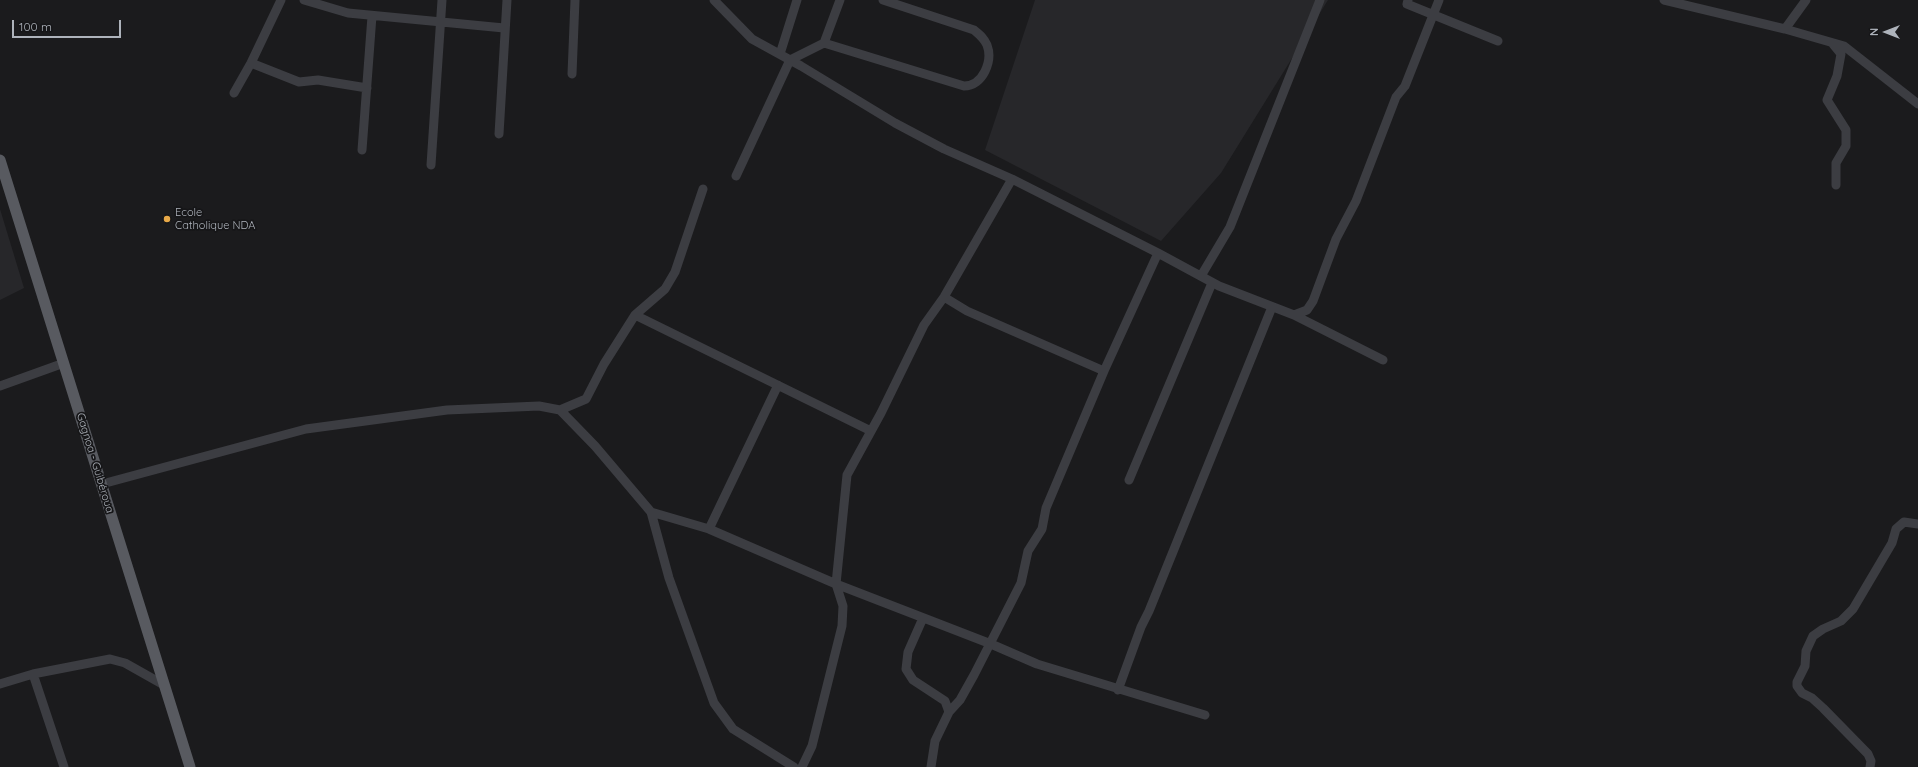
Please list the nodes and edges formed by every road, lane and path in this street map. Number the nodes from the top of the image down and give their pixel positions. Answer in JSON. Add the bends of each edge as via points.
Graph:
{"nodes":[{"id":1,"x":281,"y":0,"type":"edge"},
{"id":2,"x":304,"y":0,"type":"edge"},
{"id":3,"x":442,"y":0,"type":"edge"},
{"id":4,"x":507,"y":0,"type":"edge"},
{"id":5,"x":575,"y":0,"type":"edge"},
{"id":6,"x":714,"y":0,"type":"edge"},
{"id":7,"x":797,"y":0,"type":"edge"},
{"id":8,"x":840,"y":0,"type":"edge"},
{"id":9,"x":883,"y":0,"type":"edge"},
{"id":10,"x":1320,"y":0,"type":"edge"},
{"id":11,"x":1408,"y":0,"type":"edge"},
{"id":12,"x":1439,"y":0,"type":"edge"},
{"id":13,"x":1664,"y":0,"type":"edge"},
{"id":14,"x":1806,"y":0,"type":"edge"},
{"id":15,"x":1433,"y":15,"type":"junction"},
{"id":16,"x":372,"y":16,"type":"junction"},
{"id":17,"x":440,"y":22,"type":"junction"},
{"id":18,"x":504,"y":28,"type":"junction"},
{"id":19,"x":1785,"y":29,"type":"junction"},
{"id":20,"x":1498,"y":41,"type":"dead end"},
{"id":21,"x":824,"y":43,"type":"junction"},
{"id":22,"x":1832,"y":43,"type":"junction"},
{"id":23,"x":780,"y":54,"type":"junction"},
{"id":24,"x":790,"y":60,"type":"junction"},
{"id":25,"x":251,"y":63,"type":"junction"},
{"id":26,"x":572,"y":74,"type":"dead end"},
{"id":27,"x":367,"y":88,"type":"junction"},
{"id":28,"x":234,"y":93,"type":"dead end"},
{"id":29,"x":1918,"y":104,"type":"edge"},
{"id":30,"x":499,"y":134,"type":"dead end"},
{"id":31,"x":362,"y":150,"type":"dead end"},
{"id":32,"x":0,"y":160,"type":"edge"},
{"id":33,"x":431,"y":165,"type":"dead end"},
{"id":34,"x":736,"y":176,"type":"dead end"},
{"id":35,"x":1012,"y":180,"type":"junction"},
{"id":36,"x":1836,"y":185,"type":"dead end"},
{"id":37,"x":703,"y":189,"type":"dead end"},
{"id":38,"x":1158,"y":253,"type":"junction"},
{"id":39,"x":1201,"y":276,"type":"junction"},
{"id":40,"x":1212,"y":283,"type":"junction"},
{"id":41,"x":944,"y":297,"type":"junction"},
{"id":42,"x":1272,"y":307,"type":"junction"},
{"id":43,"x":635,"y":315,"type":"junction"},
{"id":44,"x":1294,"y":315,"type":"junction"},
{"id":45,"x":1383,"y":360,"type":"dead end"},
{"id":46,"x":64,"y":364,"type":"junction"},
{"id":47,"x":1104,"y":371,"type":"junction"},
{"id":48,"x":778,"y":385,"type":"junction"},
{"id":49,"x":0,"y":386,"type":"edge"},
{"id":50,"x":560,"y":410,"type":"junction"},
{"id":51,"x":871,"y":431,"type":"junction"},
{"id":52,"x":1129,"y":480,"type":"dead end"},
{"id":53,"x":102,"y":484,"type":"junction"},
{"id":54,"x":651,"y":512,"type":"junction"},
{"id":55,"x":1918,"y":524,"type":"edge"},
{"id":56,"x":709,"y":529,"type":"junction"},
{"id":57,"x":836,"y":584,"type":"junction"},
{"id":58,"x":922,"y":618,"type":"junction"},
{"id":59,"x":991,"y":644,"type":"junction"},
{"id":60,"x":33,"y":674,"type":"junction"},
{"id":61,"x":0,"y":684,"type":"edge"},
{"id":62,"x":164,"y":685,"type":"junction"},
{"id":63,"x":1118,"y":690,"type":"junction"},
{"id":64,"x":949,"y":712,"type":"junction"},
{"id":65,"x":1205,"y":715,"type":"dead end"},
{"id":66,"x":64,"y":767,"type":"edge"},
{"id":67,"x":190,"y":767,"type":"edge"},
{"id":68,"x":794,"y":767,"type":"edge"},
{"id":69,"x":802,"y":767,"type":"edge"},
{"id":70,"x":931,"y":767,"type":"edge"},
{"id":71,"x":1870,"y":767,"type":"edge"}],
"edges":[{"from":1,"to":25,"type":"street"},
{"from":2,"to":16,"type":"street","via":[[328,8]]},
{"from":3,"to":17,"type":"street"},
{"from":4,"to":18,"type":"street"},
{"from":5,"to":26,"type":"street"},
{"from":6,"to":23,"type":"street","via":[[752,39]]},
{"from":7,"to":23,"type":"street"},
{"from":8,"to":21,"type":"street"},
{"from":9,"to":21,"type":"street","via":[[974,30],[982,36],[989,53],[980,80],[970,86],[964,86]]},
{"from":10,"to":39,"type":"street","via":[[1230,227]]},
{"from":11,"to":15,"type":"street","via":[[1407,4]]},
{"from":12,"to":15,"type":"street"},
{"from":13,"to":19,"type":"street"},
{"from":14,"to":19,"type":"street"},
{"from":15,"to":20,"type":"street"},
{"from":15,"to":44,"type":"street","via":[[1405,86],[1396,97],[1356,200],[1336,239],[1313,301],[1307,310]]},
{"from":16,"to":17,"type":"street"},
{"from":16,"to":27,"type":"street"},
{"from":17,"to":18,"type":"street"},
{"from":17,"to":33,"type":"street"},
{"from":18,"to":30,"type":"street"},
{"from":19,"to":22,"type":"street"},
{"from":21,"to":24,"type":"street"},
{"from":22,"to":29,"type":"street","via":[[1844,46]]},
{"from":22,"to":36,"type":"street","via":[[1840,54],[1837,76],[1827,100],[1846,130],[1846,146],[1836,164]]},
{"from":23,"to":24,"type":"street"},
{"from":24,"to":34,"type":"street"},
{"from":24,"to":35,"type":"street","via":[[895,124]]},
{"from":25,"to":27,"type":"street","via":[[299,82],[318,80]]},
{"from":25,"to":28,"type":"street"},
{"from":27,"to":31,"type":"street"},
{"from":32,"to":46,"type":"main road","name":"Gagnoa - Guibéroua"},
{"from":35,"to":38,"type":"street"},
{"from":35,"to":41,"type":"street"},
{"from":37,"to":43,"type":"street","via":[[675,272],[665,289]]},
{"from":38,"to":39,"type":"street"},
{"from":38,"to":47,"type":"street"},
{"from":39,"to":40,"type":"street"},
{"from":40,"to":42,"type":"street"},
{"from":40,"to":52,"type":"street"},
{"from":41,"to":47,"type":"street","via":[[967,311]]},
{"from":41,"to":51,"type":"street","via":[[924,325]]},
{"from":42,"to":44,"type":"street"},
{"from":42,"to":63,"type":"street","via":[[1141,627]]},
{"from":43,"to":48,"type":"street"},
{"from":43,"to":50,"type":"street","via":[[604,364],[590,394],[586,399]]},
{"from":44,"to":45,"type":"street"},
{"from":46,"to":49,"type":"street"},
{"from":46,"to":53,"type":"main road","name":"Gagnoa - Guibéroua"},
{"from":47,"to":59,"type":"street","via":[[1046,508],[1042,529],[1028,551],[1021,583]]},
{"from":48,"to":51,"type":"street"},
{"from":48,"to":56,"type":"street"},
{"from":50,"to":53,"type":"street","via":[[539,406],[447,410],[306,429]]},
{"from":50,"to":54,"type":"street","via":[[595,446]]},
{"from":51,"to":57,"type":"street","via":[[847,475]]},
{"from":53,"to":62,"type":"main road","name":"Gagnoa - Guibéroua"},
{"from":54,"to":56,"type":"street"},
{"from":54,"to":68,"type":"street","via":[[670,578],[714,703],[733,728]]},
{"from":55,"to":71,"type":"street","via":[[1904,522],[1896,529],[1892,544],[1853,609],[1813,636],[1806,651],[1805,666],[1797,682],[1802,693],[1823,708],[1868,754]]},
{"from":56,"to":57,"type":"street"},
{"from":57,"to":58,"type":"street"},
{"from":57,"to":69,"type":"street","via":[[843,606],[842,626],[812,746]]},
{"from":58,"to":59,"type":"street"},
{"from":58,"to":64,"type":"street","via":[[908,652],[906,669],[913,680],[945,701]]},
{"from":59,"to":63,"type":"street","via":[[1037,664]]},
{"from":59,"to":64,"type":"street","via":[[960,700]]},
{"from":60,"to":61,"type":"street"},
{"from":60,"to":62,"type":"street","via":[[110,659],[125,663]]},
{"from":60,"to":66,"type":"street"},
{"from":62,"to":67,"type":"main road","name":"Gagnoa - Guibéroua"},
{"from":63,"to":65,"type":"street"},
{"from":64,"to":70,"type":"street","via":[[935,741]]}]}
